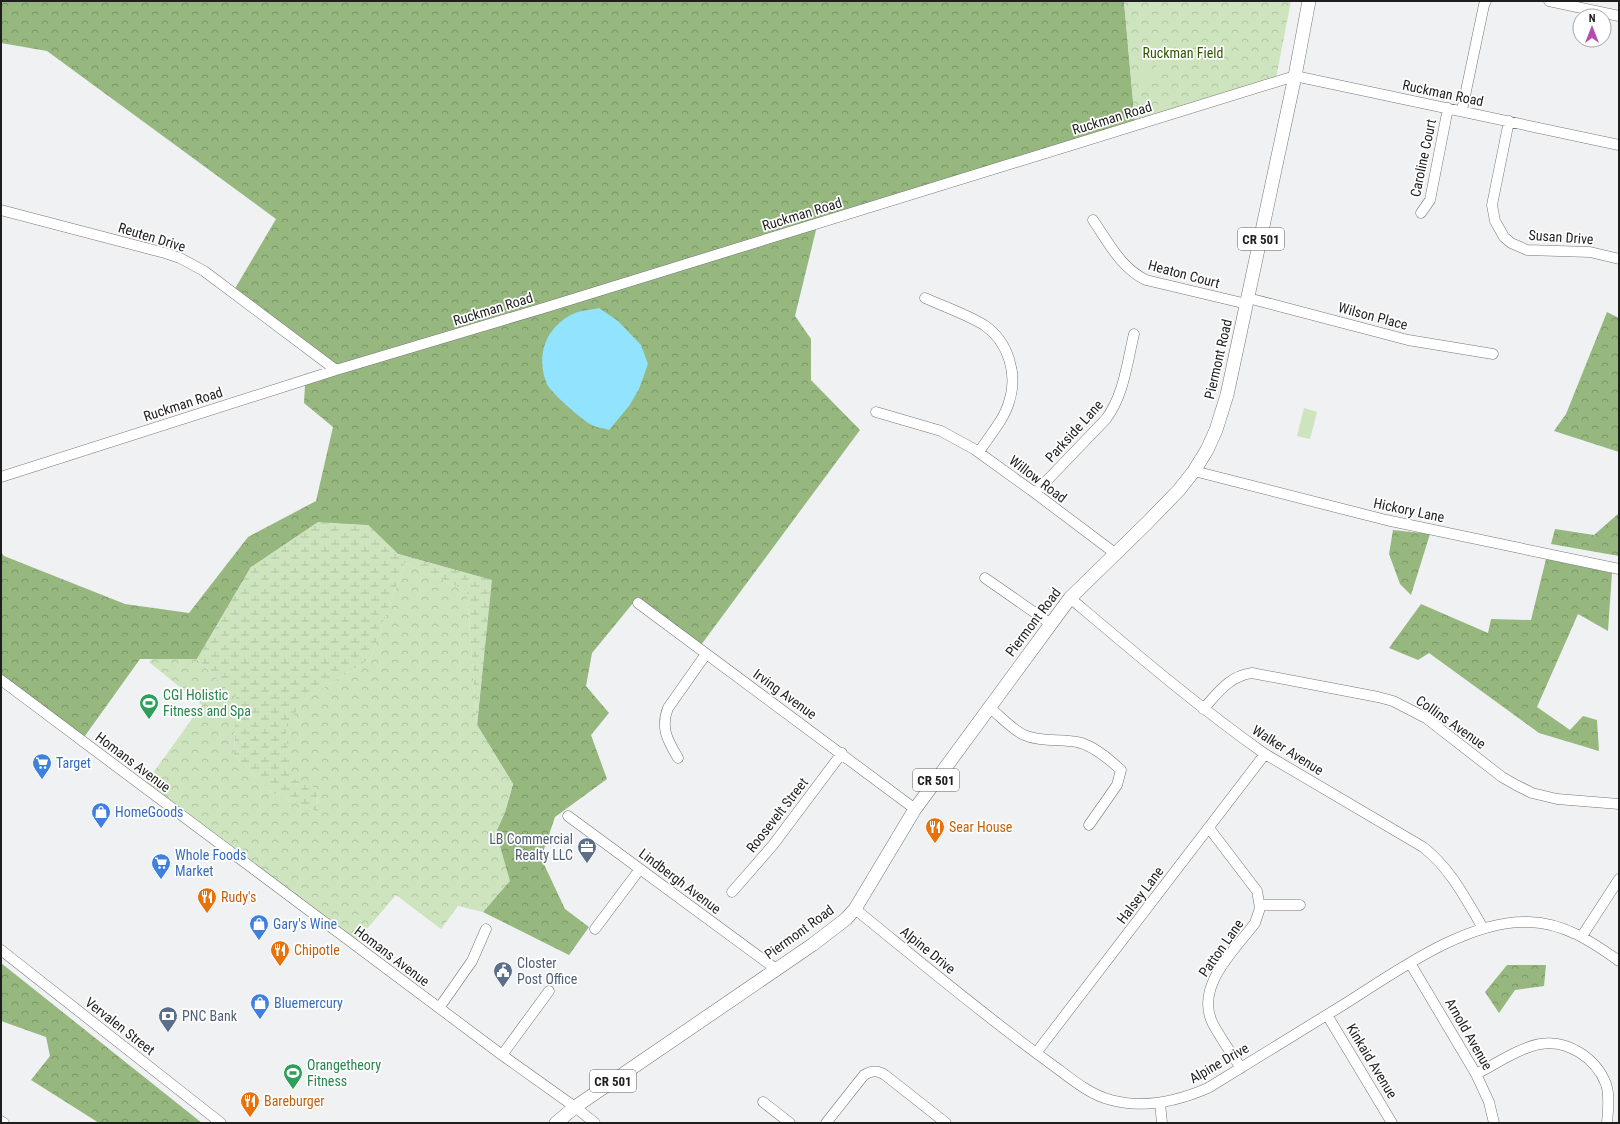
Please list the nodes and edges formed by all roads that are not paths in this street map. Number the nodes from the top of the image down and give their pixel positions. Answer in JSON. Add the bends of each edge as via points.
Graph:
{"nodes":[{"id":1,"x":1310,"y":1,"type":"edge"},
{"id":2,"x":1486,"y":1,"type":"edge"},
{"id":3,"x":1549,"y":1,"type":"edge"},
{"id":4,"x":1619,"y":16,"type":"edge"},
{"id":5,"x":1295,"y":76,"type":"junction"},
{"id":6,"x":1448,"y":108,"type":"junction"},
{"id":7,"x":1462,"y":110,"type":"junction"},
{"id":8,"x":1509,"y":122,"type":"junction"},
{"id":9,"x":1619,"y":145,"type":"edge"},
{"id":10,"x":1,"y":210,"type":"edge"},
{"id":11,"x":1421,"y":213,"type":"dead end"},
{"id":12,"x":1093,"y":220,"type":"dead end"},
{"id":13,"x":1619,"y":259,"type":"edge"},
{"id":14,"x":925,"y":298,"type":"dead end"},
{"id":15,"x":1247,"y":301,"type":"junction"},
{"id":16,"x":1134,"y":334,"type":"dead end"},
{"id":17,"x":1493,"y":354,"type":"dead end"},
{"id":18,"x":336,"y":370,"type":"junction"},
{"id":19,"x":876,"y":412,"type":"dead end"},
{"id":20,"x":979,"y":452,"type":"junction"},
{"id":21,"x":1194,"y":471,"type":"junction"},
{"id":22,"x":1,"y":477,"type":"edge"},
{"id":23,"x":1036,"y":493,"type":"junction"},
{"id":24,"x":1116,"y":554,"type":"junction"},
{"id":25,"x":1619,"y":569,"type":"edge"},
{"id":26,"x":985,"y":578,"type":"dead end"},
{"id":27,"x":1070,"y":598,"type":"junction"},
{"id":28,"x":638,"y":603,"type":"dead end"},
{"id":29,"x":1050,"y":624,"type":"junction"},
{"id":30,"x":706,"y":654,"type":"junction"},
{"id":31,"x":1,"y":680,"type":"edge"},
{"id":32,"x":990,"y":708,"type":"junction"},
{"id":33,"x":1203,"y":709,"type":"junction"},
{"id":34,"x":842,"y":753,"type":"junction"},
{"id":35,"x":1265,"y":754,"type":"junction"},
{"id":36,"x":678,"y":758,"type":"dead end"},
{"id":37,"x":1619,"y":804,"type":"edge"},
{"id":38,"x":915,"y":809,"type":"junction"},
{"id":39,"x":568,"y":816,"type":"dead end"},
{"id":40,"x":1089,"y":825,"type":"dead end"},
{"id":41,"x":1209,"y":828,"type":"junction"},
{"id":42,"x":640,"y":869,"type":"junction"},
{"id":43,"x":1619,"y":879,"type":"edge"},
{"id":44,"x":732,"y":892,"type":"dead end"},
{"id":45,"x":1260,"y":905,"type":"junction"},
{"id":46,"x":1300,"y":905,"type":"dead end"},
{"id":47,"x":855,"y":909,"type":"junction"},
{"id":48,"x":1483,"y":928,"type":"junction"},
{"id":49,"x":486,"y":929,"type":"dead end"},
{"id":50,"x":595,"y":929,"type":"dead end"},
{"id":51,"x":1582,"y":936,"type":"junction"},
{"id":52,"x":1,"y":950,"type":"edge"},
{"id":53,"x":1619,"y":961,"type":"edge"},
{"id":54,"x":1410,"y":963,"type":"junction"},
{"id":55,"x":776,"y":969,"type":"junction"},
{"id":56,"x":549,"y":991,"type":"dead end"},
{"id":57,"x":439,"y":1008,"type":"junction"},
{"id":58,"x":1327,"y":1015,"type":"junction"},
{"id":59,"x":1036,"y":1053,"type":"junction"},
{"id":60,"x":502,"y":1055,"type":"junction"},
{"id":61,"x":1240,"y":1068,"type":"junction"},
{"id":62,"x":1476,"y":1074,"type":"junction"},
{"id":63,"x":763,"y":1102,"type":"dead end"},
{"id":64,"x":1160,"y":1103,"type":"junction"},
{"id":65,"x":576,"y":1107,"type":"junction"},
{"id":66,"x":1,"y":1121,"type":"edge"},
{"id":67,"x":4,"y":1123,"type":"edge"},
{"id":68,"x":221,"y":1123,"type":"edge"},
{"id":69,"x":556,"y":1123,"type":"edge"},
{"id":70,"x":595,"y":1123,"type":"edge"},
{"id":71,"x":790,"y":1123,"type":"edge"},
{"id":72,"x":826,"y":1123,"type":"edge"},
{"id":73,"x":946,"y":1123,"type":"edge"},
{"id":74,"x":1162,"y":1123,"type":"edge"},
{"id":75,"x":1392,"y":1123,"type":"edge"},
{"id":76,"x":1494,"y":1123,"type":"edge"},
{"id":77,"x":1607,"y":1123,"type":"edge"}],
"edges":[{"from":1,"to":5,"type":"main road","name":"Piermont Road","number":"CR 501"},
{"from":2,"to":7,"type":"street"},
{"from":3,"to":4,"type":"street"},
{"from":5,"to":6,"type":"street","name":"Ruckman Road"},
{"from":5,"to":15,"type":"main road","name":"Piermont Road","number":"CR 501"},
{"from":5,"to":18,"type":"street","name":"Ruckman Road","via":[[547,308]]},
{"from":6,"to":7,"type":"street","name":"Ruckman Road"},
{"from":6,"to":11,"type":"street","name":"Caroline Court","via":[[1430,200]]},
{"from":7,"to":8,"type":"street","name":"Ruckman Road"},
{"from":8,"to":9,"type":"street","name":"Ruckman Road"},
{"from":8,"to":13,"type":"street","name":"Susan Drive","via":[[1492,204],[1494,221],[1504,237],[1527,250],[1590,252]]},
{"from":10,"to":18,"type":"street","name":"Reuten Drive","via":[[180,258],[204,271]]},
{"from":12,"to":15,"type":"street","name":"Heaton Court","via":[[1120,259],[1136,275],[1146,280]]},
{"from":14,"to":20,"type":"street","via":[[985,326],[1008,354],[1013,380],[1009,403]]},
{"from":15,"to":17,"type":"street","name":"Wilson Place","via":[[1408,340]]},
{"from":15,"to":21,"type":"main road","name":"Piermont Road","number":"CR 501","via":[[1223,409],[1207,450]]},
{"from":16,"to":23,"type":"street","name":"Parkside Lane","via":[[1122,385],[1112,410]]},
{"from":18,"to":22,"type":"street","name":"Ruckman Road"},
{"from":19,"to":20,"type":"street","name":"Willow Road","via":[[940,431]]},
{"from":20,"to":23,"type":"street","name":"Willow Road"},
{"from":21,"to":24,"type":"main road","name":"Piermont Road","number":"CR 501"},
{"from":21,"to":25,"type":"street","name":"Hickory Lane","via":[[1386,520]]},
{"from":23,"to":24,"type":"street","name":"Willow Road"},
{"from":24,"to":27,"type":"main road","name":"Piermont Road","number":"CR 501"},
{"from":26,"to":29,"type":"street"},
{"from":27,"to":29,"type":"main road","name":"Piermont Road","number":"CR 501"},
{"from":27,"to":33,"type":"street","name":"Walker Avenue"},
{"from":28,"to":30,"type":"street","name":"Irving Avenue"},
{"from":29,"to":32,"type":"main road","name":"Piermont Road","number":"CR 501"},
{"from":30,"to":34,"type":"street","name":"Irving Avenue"},
{"from":30,"to":36,"type":"street","via":[[664,717],[668,741]]},
{"from":31,"to":57,"type":"street","name":"Homans Avenue"},
{"from":32,"to":38,"type":"main road","name":"Piermont Road","number":"CR 501"},
{"from":32,"to":40,"type":"street","via":[[1024,735],[1085,744],[1121,770],[1117,785]]},
{"from":33,"to":35,"type":"street","name":"Walker Avenue"},
{"from":33,"to":37,"type":"street","name":"Collins Avenue","via":[[1228,682],[1252,673],[1378,697],[1399,704],[1426,718],[1502,777],[1532,793],[1557,799]]},
{"from":34,"to":38,"type":"street","name":"Irving Avenue"},
{"from":34,"to":44,"type":"street","name":"Roosevelt Street","via":[[773,845]]},
{"from":35,"to":41,"type":"street","name":"Halsey Lane"},
{"from":35,"to":48,"type":"street","name":"Walker Avenue","via":[[1435,856],[1451,875]]},
{"from":38,"to":47,"type":"main road","name":"Piermont Road","number":"CR 501"},
{"from":39,"to":42,"type":"street","name":"Lindbergh Avenue"},
{"from":41,"to":45,"type":"street","via":[[1257,891]]},
{"from":41,"to":59,"type":"street","name":"Halsey Lane"},
{"from":42,"to":50,"type":"street"},
{"from":42,"to":55,"type":"street","name":"Lindbergh Avenue"},
{"from":43,"to":51,"type":"street"},
{"from":45,"to":46,"type":"street"},
{"from":45,"to":61,"type":"street","name":"Patton Lane","via":[[1256,924],[1217,973],[1208,996],[1213,1024]]},
{"from":47,"to":55,"type":"main road","name":"Piermont Road","number":"CR 501","via":[[830,932]]},
{"from":47,"to":59,"type":"street","name":"Alpine Drive"},
{"from":48,"to":51,"type":"street","name":"Alpine Drive","via":[[1529,922],[1562,927]]},
{"from":48,"to":54,"type":"street","name":"Alpine Drive"},
{"from":49,"to":57,"type":"street","via":[[472,961]]},
{"from":51,"to":53,"type":"street","name":"Alpine Drive"},
{"from":52,"to":68,"type":"street","name":"Vervalen Street"},
{"from":54,"to":58,"type":"street","name":"Alpine Drive"},
{"from":54,"to":62,"type":"street","name":"Arnold Avenue"},
{"from":55,"to":65,"type":"main road","name":"Piermont Road","number":"CR 501"},
{"from":56,"to":60,"type":"street"},
{"from":57,"to":60,"type":"street","name":"Homans Avenue"},
{"from":58,"to":61,"type":"street","name":"Alpine Drive"},
{"from":58,"to":75,"type":"street","name":"Kinkaid Avenue"},
{"from":59,"to":64,"type":"street","name":"Alpine Drive","via":[[1088,1091],[1100,1096],[1125,1103]]},
{"from":60,"to":65,"type":"street","name":"Homans Avenue"},
{"from":61,"to":64,"type":"street","name":"Alpine Drive","via":[[1192,1095]]},
{"from":62,"to":76,"type":"street","name":"Arnold Avenue","via":[[1489,1102]]},
{"from":62,"to":77,"type":"street","via":[[1540,1044],[1570,1047],[1595,1066],[1603,1079],[1608,1094]]},
{"from":63,"to":71,"type":"street"},
{"from":64,"to":74,"type":"street"},
{"from":65,"to":69,"type":"main road","name":"Piermont Road","number":"CR 501"},
{"from":65,"to":70,"type":"street","name":"Homans Avenue"},
{"from":66,"to":67,"type":"street"},
{"from":72,"to":73,"type":"street","via":[[864,1075],[875,1071]]}]}
